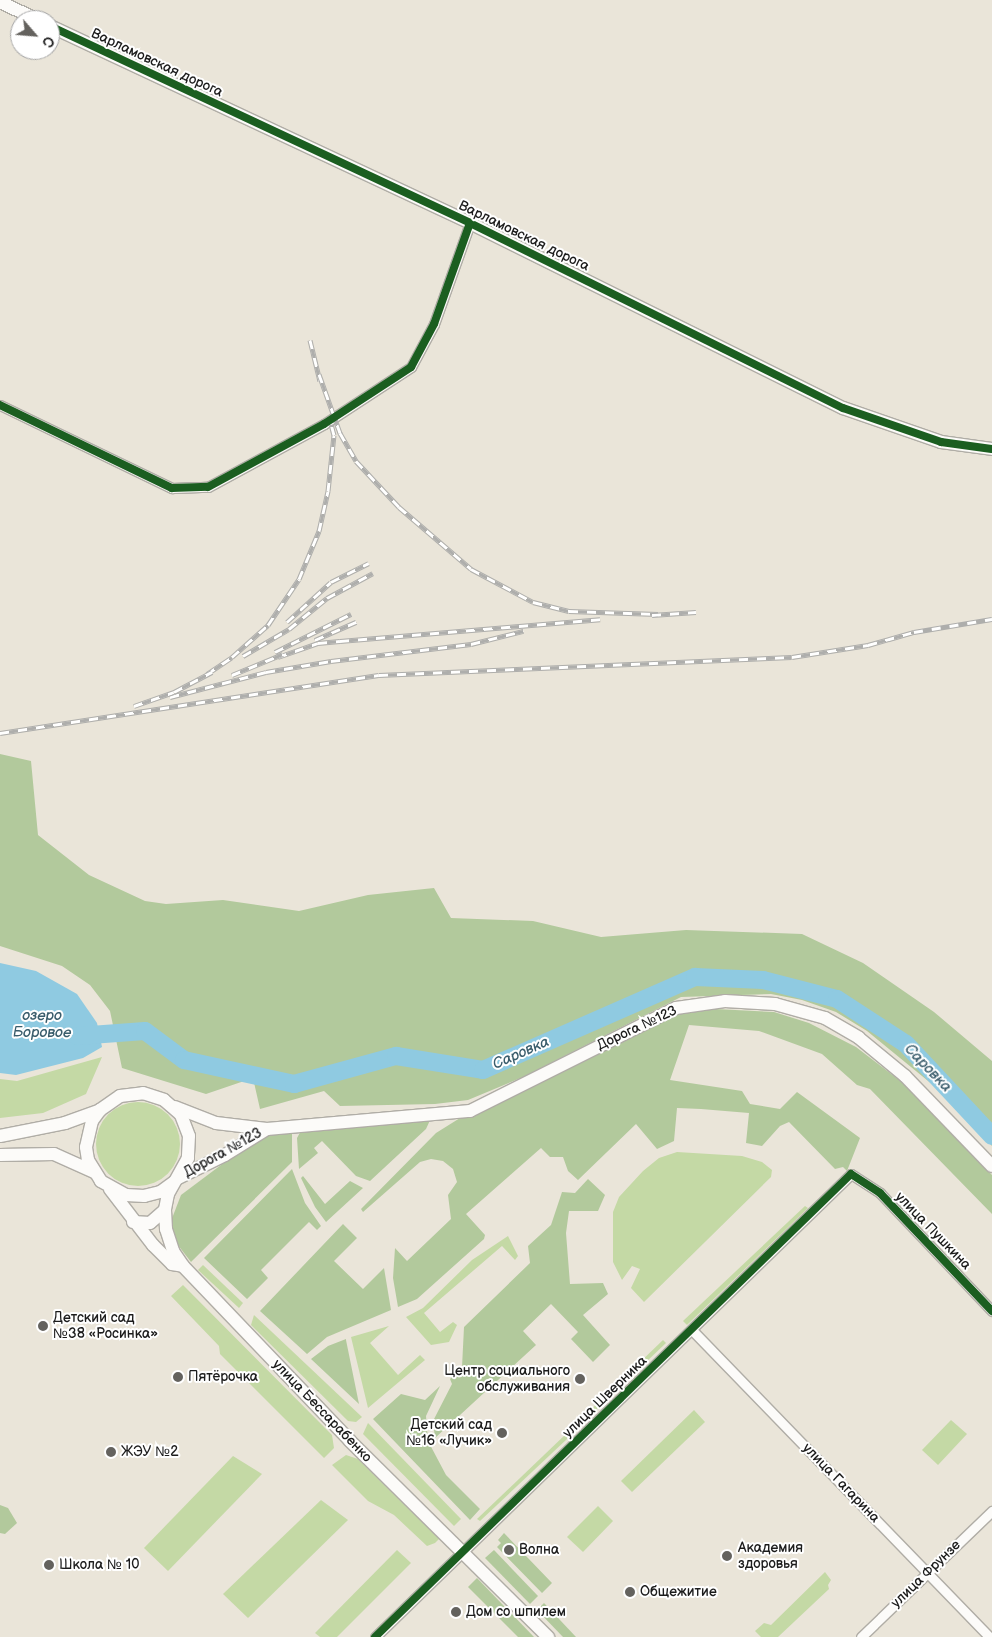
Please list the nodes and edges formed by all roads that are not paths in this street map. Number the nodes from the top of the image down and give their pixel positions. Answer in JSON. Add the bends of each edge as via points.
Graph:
{"nodes":[{"id":1,"x":0,"y":2,"type":"edge"},
{"id":2,"x":17,"y":10,"type":"edge"},
{"id":3,"x":60,"y":31,"type":"edge"},
{"id":4,"x":470,"y":223,"type":"junction"},
{"id":5,"x":0,"y":405,"type":"edge"},
{"id":6,"x":992,"y":449,"type":"edge"},
{"id":7,"x":173,"y":1107,"type":"junction"},
{"id":8,"x":100,"y":1110,"type":"junction"},
{"id":9,"x":267,"y":1129,"type":"junction"},
{"id":10,"x":0,"y":1136,"type":"edge"},
{"id":11,"x":0,"y":1155,"type":"edge"},
{"id":12,"x":992,"y":1166,"type":"edge"},
{"id":13,"x":94,"y":1172,"type":"junction"},
{"id":14,"x":851,"y":1174,"type":"joint"},
{"id":15,"x":176,"y":1180,"type":"junction"},
{"id":16,"x":110,"y":1189,"type":"junction"},
{"id":17,"x":165,"y":1210,"type":"junction"},
{"id":18,"x":133,"y":1222,"type":"junction"},
{"id":19,"x":183,"y":1266,"type":"junction"},
{"id":20,"x":992,"y":1310,"type":"edge"},
{"id":21,"x":692,"y":1330,"type":"junction"},
{"id":22,"x":992,"y":1511,"type":"edge"},
{"id":23,"x":464,"y":1553,"type":"junction"},
{"id":24,"x":928,"y":1572,"type":"junction"},
{"id":25,"x":375,"y":1637,"type":"edge"},
{"id":26,"x":548,"y":1637,"type":"edge"},
{"id":27,"x":861,"y":1637,"type":"edge"},
{"id":28,"x":990,"y":1637,"type":"edge"}],
"edges":[{"from":1,"to":2,"type":"street"},
{"from":3,"to":4,"type":"street","name":"Варламовская дорога"},
{"from":4,"to":5,"type":"street","via":[[434,324],[411,367],[324,424],[208,487],[172,488]]},
{"from":4,"to":6,"type":"street","name":"Варламовская дорога","via":[[844,408],[941,442]]},
{"from":7,"to":8,"type":"street","via":[[154,1095],[132,1093],[113,1099]]},
{"from":7,"to":9,"type":"street","name":"Дорога №123","via":[[216,1123]]},
{"from":7,"to":15,"type":"street","via":[[186,1125],[190,1147]]},
{"from":8,"to":10,"type":"street","via":[[65,1123]]},
{"from":8,"to":13,"type":"street","via":[[92,1121],[86,1147]]},
{"from":9,"to":12,"type":"street","name":"Дорога №123","via":[[470,1111],[676,1008],[725,1001],[775,1004],[825,1018],[859,1038],[905,1076]]},
{"from":9,"to":15,"type":"street","name":"Дорога №123"},
{"from":11,"to":13,"type":"street","via":[[54,1154]]},
{"from":13,"to":16,"type":"street"},
{"from":14,"to":20,"type":"street","name":"улица Пушкина","via":[[880,1193]]},
{"from":14,"to":21,"type":"street","name":"улица Шверника"},
{"from":15,"to":16,"type":"street","via":[[160,1192],[144,1196],[126,1196]]},
{"from":15,"to":17,"type":"street","name":"улица Бессарабенко"},
{"from":16,"to":18,"type":"street","name":"улица Бессарабенко"},
{"from":17,"to":18,"type":"street","via":[[150,1223]]},
{"from":17,"to":19,"type":"street","name":"улица Бессарабенко","via":[[173,1251]]},
{"from":18,"to":19,"type":"street","name":"улица Бессарабенко","via":[[172,1264]]},
{"from":19,"to":23,"type":"street","name":"улица Бессарабенко","via":[[350,1441]]},
{"from":21,"to":23,"type":"street","name":"улица Шверника"},
{"from":21,"to":24,"type":"street","name":"улица Гагарина"},
{"from":22,"to":24,"type":"street","name":"улица Фрунзе"},
{"from":23,"to":25,"type":"street","name":"улица Шверника"},
{"from":23,"to":26,"type":"street","name":"улица Бессарабенко"},
{"from":24,"to":27,"type":"street","name":"улица Фрунзе"},
{"from":24,"to":28,"type":"street","name":"улица Гагарина"}]}
